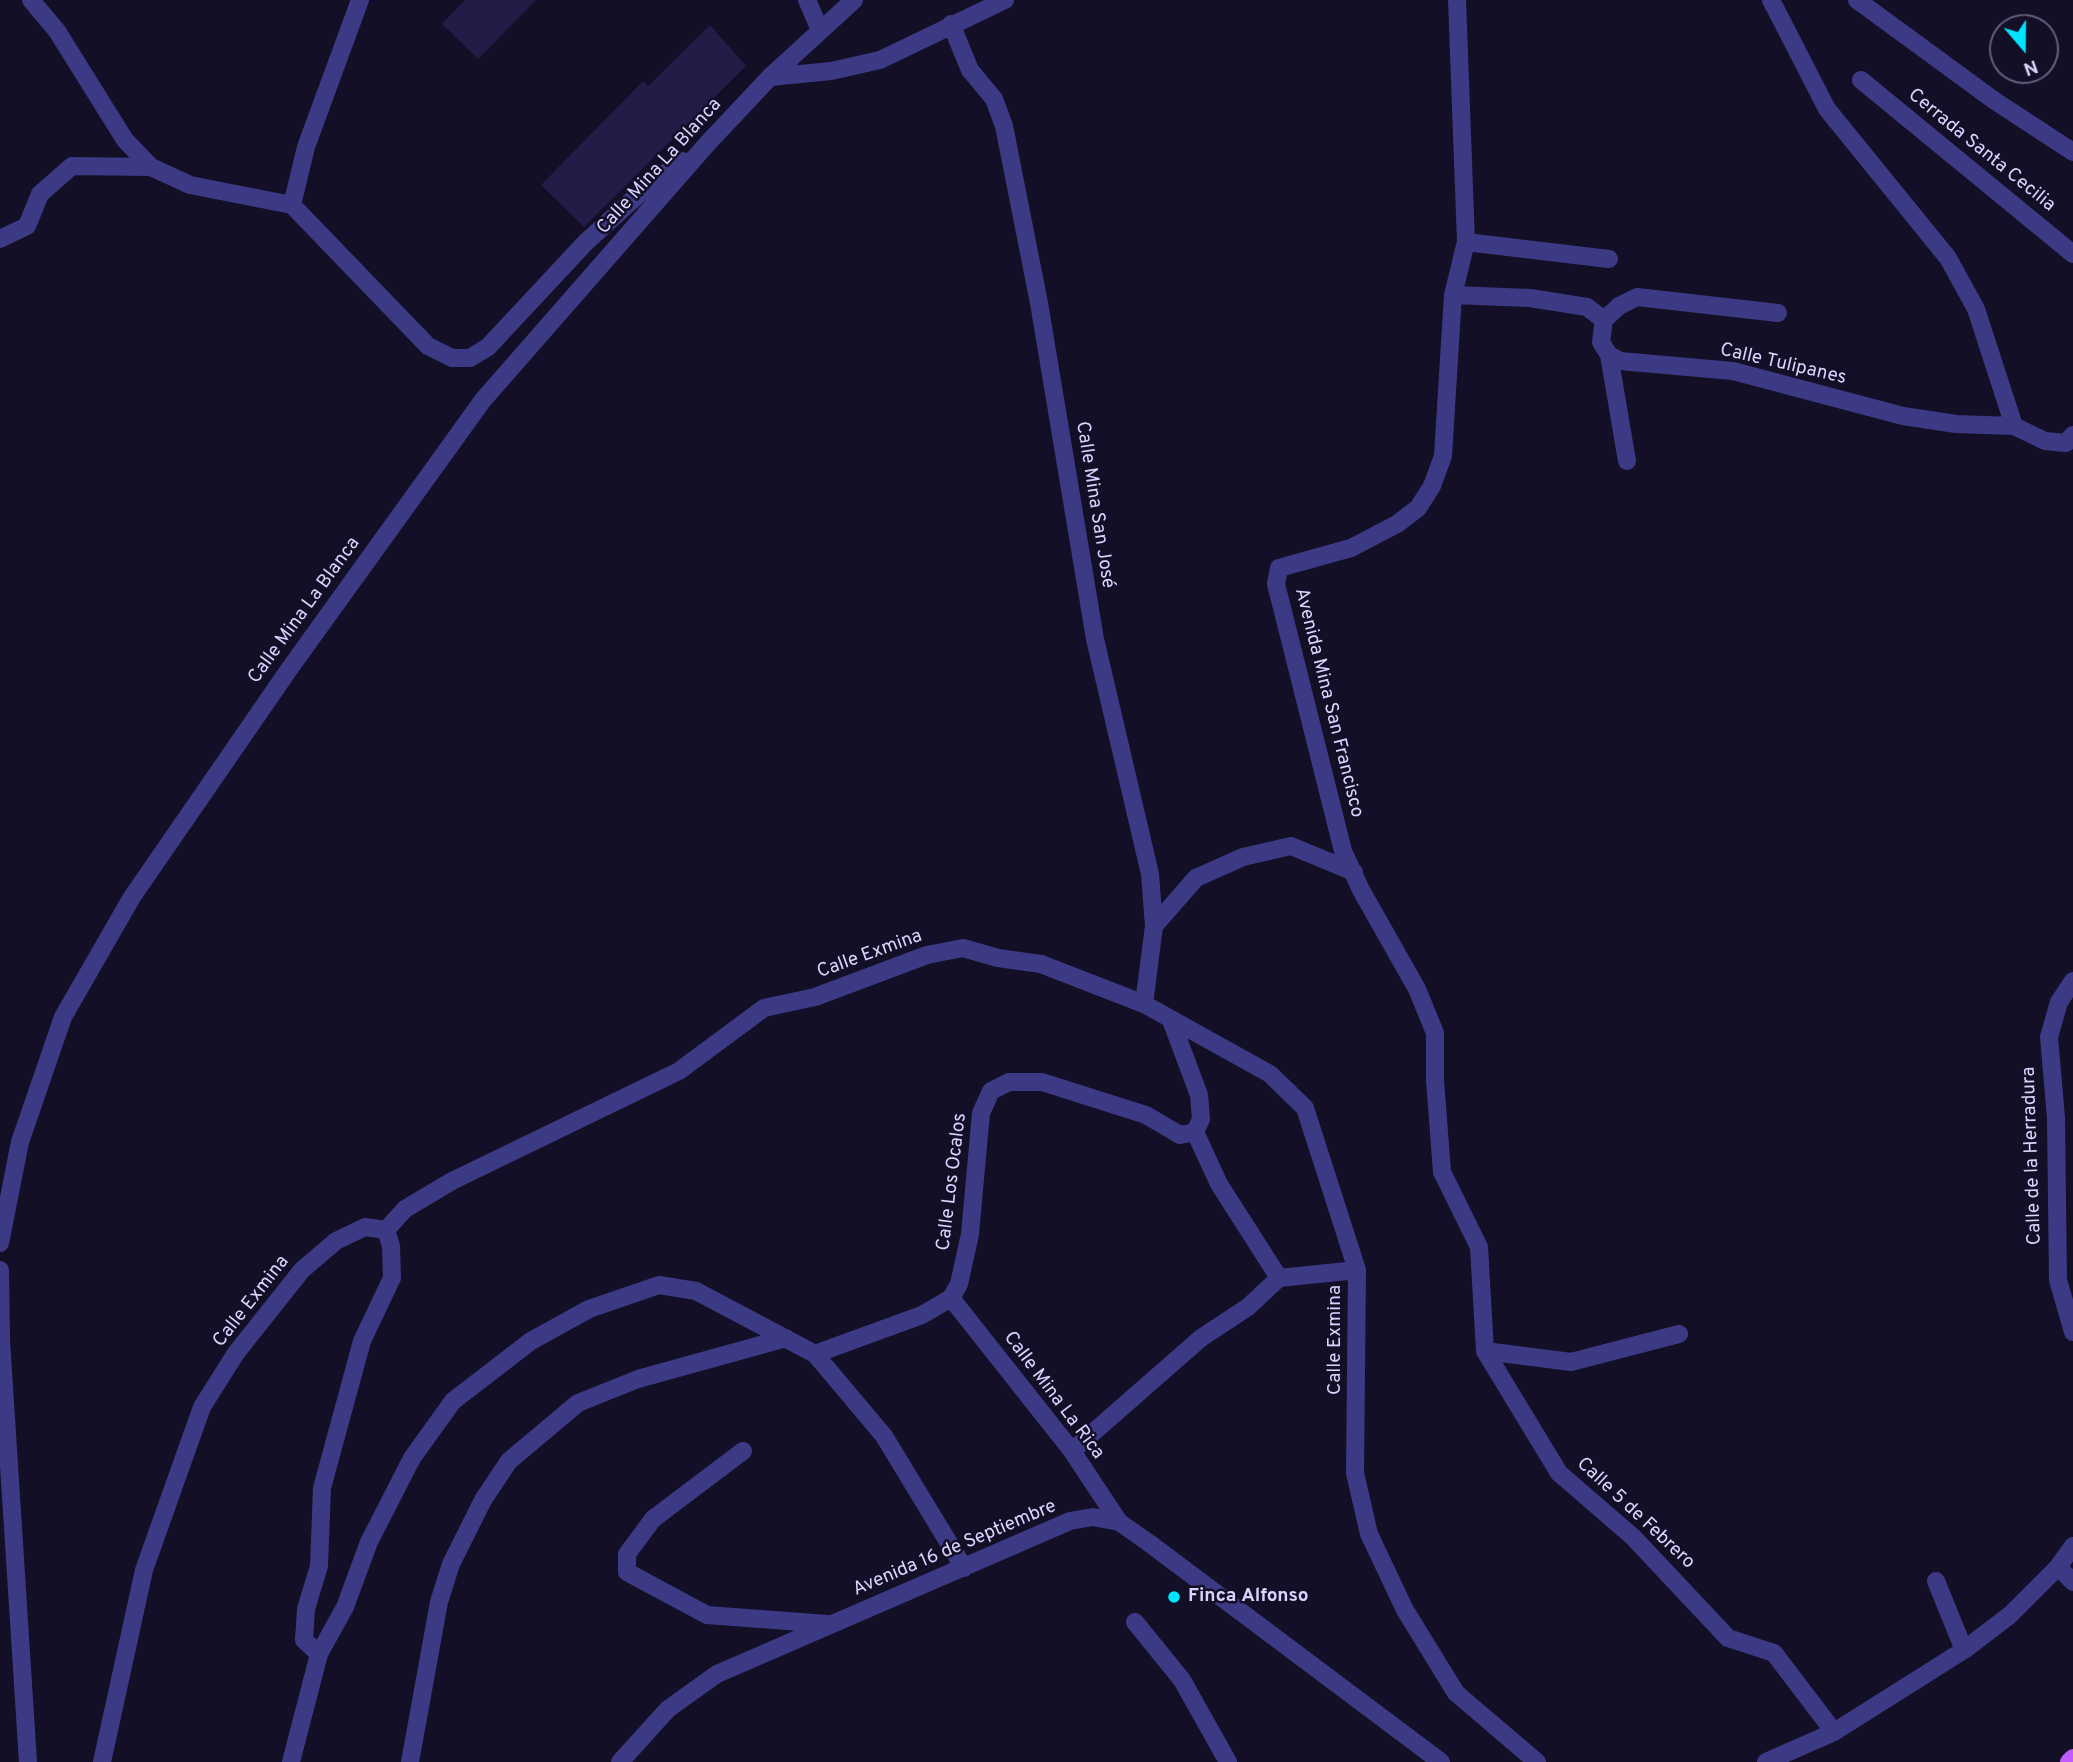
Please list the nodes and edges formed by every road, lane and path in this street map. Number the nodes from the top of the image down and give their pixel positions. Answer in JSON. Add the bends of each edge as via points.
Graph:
{"nodes":[{"id":1,"x":32,"y":0,"type":"edge"},
{"id":2,"x":360,"y":0,"type":"edge"},
{"id":3,"x":807,"y":0,"type":"edge"},
{"id":4,"x":854,"y":0,"type":"edge"},
{"id":5,"x":1004,"y":0,"type":"edge"},
{"id":6,"x":1457,"y":0,"type":"edge"},
{"id":7,"x":1771,"y":0,"type":"edge"},
{"id":8,"x":1857,"y":0,"type":"edge"},
{"id":9,"x":951,"y":24,"type":"junction"},
{"id":10,"x":820,"y":30,"type":"junction"},
{"id":11,"x":770,"y":77,"type":"junction"},
{"id":12,"x":1861,"y":80,"type":"dead end"},
{"id":13,"x":707,"y":144,"type":"junction"},
{"id":14,"x":2073,"y":152,"type":"edge"},
{"id":15,"x":151,"y":167,"type":"junction"},
{"id":16,"x":292,"y":205,"type":"junction"},
{"id":17,"x":0,"y":239,"type":"edge"},
{"id":18,"x":1466,"y":242,"type":"junction"},
{"id":19,"x":2073,"y":254,"type":"edge"},
{"id":20,"x":1609,"y":259,"type":"dead end"},
{"id":21,"x":1453,"y":295,"type":"junction"},
{"id":22,"x":1778,"y":313,"type":"dead end"},
{"id":23,"x":1604,"y":320,"type":"junction"},
{"id":24,"x":1609,"y":355,"type":"junction"},
{"id":25,"x":2014,"y":426,"type":"junction"},
{"id":26,"x":2073,"y":435,"type":"edge"},
{"id":27,"x":1627,"y":461,"type":"dead end"},
{"id":28,"x":1353,"y":872,"type":"junction"},
{"id":29,"x":1154,"y":926,"type":"junction"},
{"id":30,"x":2073,"y":981,"type":"edge"},
{"id":31,"x":1144,"y":1004,"type":"junction"},
{"id":32,"x":1171,"y":1020,"type":"junction"},
{"id":33,"x":1435,"y":1033,"type":"joint"},
{"id":34,"x":2056,"y":1118,"type":"junction"},
{"id":35,"x":2073,"y":1130,"type":"edge"},
{"id":36,"x":1195,"y":1132,"type":"junction"},
{"id":37,"x":386,"y":1230,"type":"junction"},
{"id":38,"x":0,"y":1244,"type":"edge"},
{"id":39,"x":0,"y":1270,"type":"edge"},
{"id":40,"x":1357,"y":1270,"type":"junction"},
{"id":41,"x":1279,"y":1278,"type":"junction"},
{"id":42,"x":951,"y":1298,"type":"junction"},
{"id":43,"x":2073,"y":1332,"type":"edge"},
{"id":44,"x":1679,"y":1334,"type":"dead end"},
{"id":45,"x":786,"y":1338,"type":"junction"},
{"id":46,"x":1485,"y":1351,"type":"junction"},
{"id":47,"x":815,"y":1354,"type":"junction"},
{"id":48,"x":743,"y":1451,"type":"dead end"},
{"id":49,"x":1072,"y":1451,"type":"junction"},
{"id":50,"x":1119,"y":1522,"type":"junction"},
{"id":51,"x":2073,"y":1546,"type":"edge"},
{"id":52,"x":2058,"y":1567,"type":"junction"},
{"id":53,"x":964,"y":1568,"type":"junction"},
{"id":54,"x":1936,"y":1581,"type":"dead end"},
{"id":55,"x":2073,"y":1582,"type":"edge"},
{"id":56,"x":1135,"y":1622,"type":"dead end"},
{"id":57,"x":832,"y":1625,"type":"junction"},
{"id":58,"x":1964,"y":1650,"type":"junction"},
{"id":59,"x":319,"y":1654,"type":"junction"},
{"id":60,"x":1834,"y":1732,"type":"junction"},
{"id":61,"x":2073,"y":1758,"type":"edge"},
{"id":62,"x":28,"y":1762,"type":"edge"},
{"id":63,"x":102,"y":1762,"type":"edge"},
{"id":64,"x":291,"y":1762,"type":"edge"},
{"id":65,"x":410,"y":1762,"type":"edge"},
{"id":66,"x":620,"y":1762,"type":"edge"},
{"id":67,"x":1228,"y":1762,"type":"edge"},
{"id":68,"x":1441,"y":1762,"type":"edge"},
{"id":69,"x":1537,"y":1762,"type":"edge"},
{"id":70,"x":1766,"y":1762,"type":"edge"},
{"id":71,"x":2069,"y":1762,"type":"edge"}],
"edges":[{"from":1,"to":15,"type":"street","via":[[97,90],[125,140]]},
{"from":2,"to":16,"type":"street","via":[[306,147]]},
{"from":3,"to":10,"type":"street"},
{"from":4,"to":10,"type":"street","name":"Calle Mina La Blanca"},
{"from":5,"to":9,"type":"street"},
{"from":6,"to":18,"type":"street","name":"Avenida Mina San Francisco"},
{"from":7,"to":25,"type":"street","via":[[1827,109],[1948,258],[1976,309]]},
{"from":8,"to":14,"type":"street","via":[[1995,102]]},
{"from":9,"to":11,"type":"street","via":[[880,60]]},
{"from":9,"to":29,"type":"street","name":"Calle Mina San José","via":[[970,70],[994,99],[1003,126],[1040,303],[1095,639],[1150,874]]},
{"from":10,"to":11,"type":"street","name":"Calle Mina La Blanca"},
{"from":11,"to":13,"type":"street","name":"Calle Mina La Blanca"},
{"from":12,"to":19,"type":"street","name":"Cerrada Santa Cecilia"},
{"from":13,"to":16,"type":"street","via":[[650,184],[586,242],[488,346],[470,358],[452,358],[428,346]]},
{"from":13,"to":38,"type":"street","name":"Calle Mina La Blanca","via":[[483,400],[132,897],[63,1017],[20,1142]]},
{"from":15,"to":16,"type":"street","via":[[190,185]]},
{"from":15,"to":17,"type":"street","via":[[72,166],[40,194],[27,226]]},
{"from":18,"to":20,"type":"street"},
{"from":18,"to":21,"type":"street","name":"Avenida Mina San Francisco"},
{"from":21,"to":23,"type":"street","via":[[1530,298],[1587,307]]},
{"from":21,"to":28,"type":"street","name":"Avenida Mina San Francisco","via":[[1443,456],[1419,508],[1350,548],[1279,568],[1276,584],[1343,851]]},
{"from":22,"to":23,"type":"street","via":[[1637,297]]},
{"from":23,"to":24,"type":"street","via":[[1601,342]]},
{"from":24,"to":25,"type":"street","name":"Calle Tulipanes","via":[[1633,363],[1733,371],[1903,416]]},
{"from":24,"to":27,"type":"street"},
{"from":25,"to":26,"type":"street","via":[[2045,441],[2066,443]]},
{"from":28,"to":29,"type":"street","via":[[1291,846],[1243,857],[1196,878]]},
{"from":28,"to":33,"type":"street","name":"Avenida Mina San Francisco","via":[[1417,989]]},
{"from":29,"to":31,"type":"street","name":"Calle Mina San José"},
{"from":30,"to":34,"type":"street","name":"Calle de la Herradura","via":[[2059,1002],[2049,1037]]},
{"from":31,"to":32,"type":"street","name":"Calle Exmina"},
{"from":31,"to":37,"type":"street","name":"Calle Exmina","via":[[1041,964],[962,948],[927,955],[815,997],[764,1008],[679,1071],[452,1181],[404,1209]]},
{"from":32,"to":36,"type":"street","via":[[1199,1095],[1201,1119]]},
{"from":32,"to":40,"type":"street","name":"Calle Exmina","via":[[1270,1074],[1305,1108]]},
{"from":33,"to":46,"type":"street","name":"Calle 5 de Febrero","via":[[1442,1172],[1479,1247]]},
{"from":34,"to":35,"type":"street"},
{"from":34,"to":43,"type":"street","name":"Calle de la Herradura","via":[[2057,1280]]},
{"from":36,"to":41,"type":"street","via":[[1219,1184]]},
{"from":36,"to":42,"type":"street","name":"Calle Los Ocalos","via":[[1180,1135],[1146,1115],[1042,1082],[1009,1082],[991,1091],[981,1113],[970,1234],[959,1284]]},
{"from":37,"to":59,"type":"street","via":[[392,1278],[362,1341],[322,1488],[319,1566],[306,1609],[303,1640]]},
{"from":37,"to":63,"type":"street","name":"Calle Exmina","via":[[365,1227],[336,1241],[302,1270],[236,1353],[202,1407],[144,1570]]},
{"from":39,"to":62,"type":"street"},
{"from":40,"to":41,"type":"street"},
{"from":40,"to":69,"type":"street","name":"Calle Exmina","via":[[1356,1473],[1369,1534],[1405,1610],[1456,1693]]},
{"from":41,"to":49,"type":"street","via":[[1248,1307],[1201,1338]]},
{"from":42,"to":47,"type":"street","via":[[922,1315]]},
{"from":42,"to":49,"type":"street","name":"Calle Mina La Rica"},
{"from":44,"to":46,"type":"street","via":[[1571,1362]]},
{"from":45,"to":47,"type":"street"},
{"from":45,"to":59,"type":"street","via":[[696,1291],[659,1285],[589,1309],[531,1341],[453,1401],[412,1458]]},
{"from":45,"to":65,"type":"street","via":[[638,1379],[578,1403],[509,1461],[483,1500],[451,1564],[439,1602]]},
{"from":46,"to":60,"type":"street","name":"Calle 5 de Febrero","via":[[1559,1474],[1633,1537],[1728,1638],[1774,1653]]},
{"from":47,"to":53,"type":"street","via":[[884,1436]]},
{"from":48,"to":57,"type":"street","via":[[653,1520],[627,1554],[627,1572],[707,1615]]},
{"from":49,"to":50,"type":"street","name":"Calle Mina La Rica"},
{"from":50,"to":53,"type":"street","name":"Avenida 16 de Septiembre","via":[[1093,1517],[1070,1521]]},
{"from":50,"to":68,"type":"street"},
{"from":51,"to":52,"type":"street"},
{"from":52,"to":55,"type":"street"},
{"from":52,"to":58,"type":"street","via":[[2010,1615]]},
{"from":53,"to":57,"type":"street","name":"Avenida 16 de Septiembre"},
{"from":54,"to":58,"type":"street"},
{"from":56,"to":67,"type":"street","via":[[1182,1680]]},
{"from":57,"to":66,"type":"street","name":"Avenida 16 de Septiembre","via":[[717,1674],[668,1709]]},
{"from":58,"to":60,"type":"street"},
{"from":59,"to":64,"type":"street"},
{"from":60,"to":70,"type":"street"},
{"from":61,"to":71,"type":"main road"}]}
